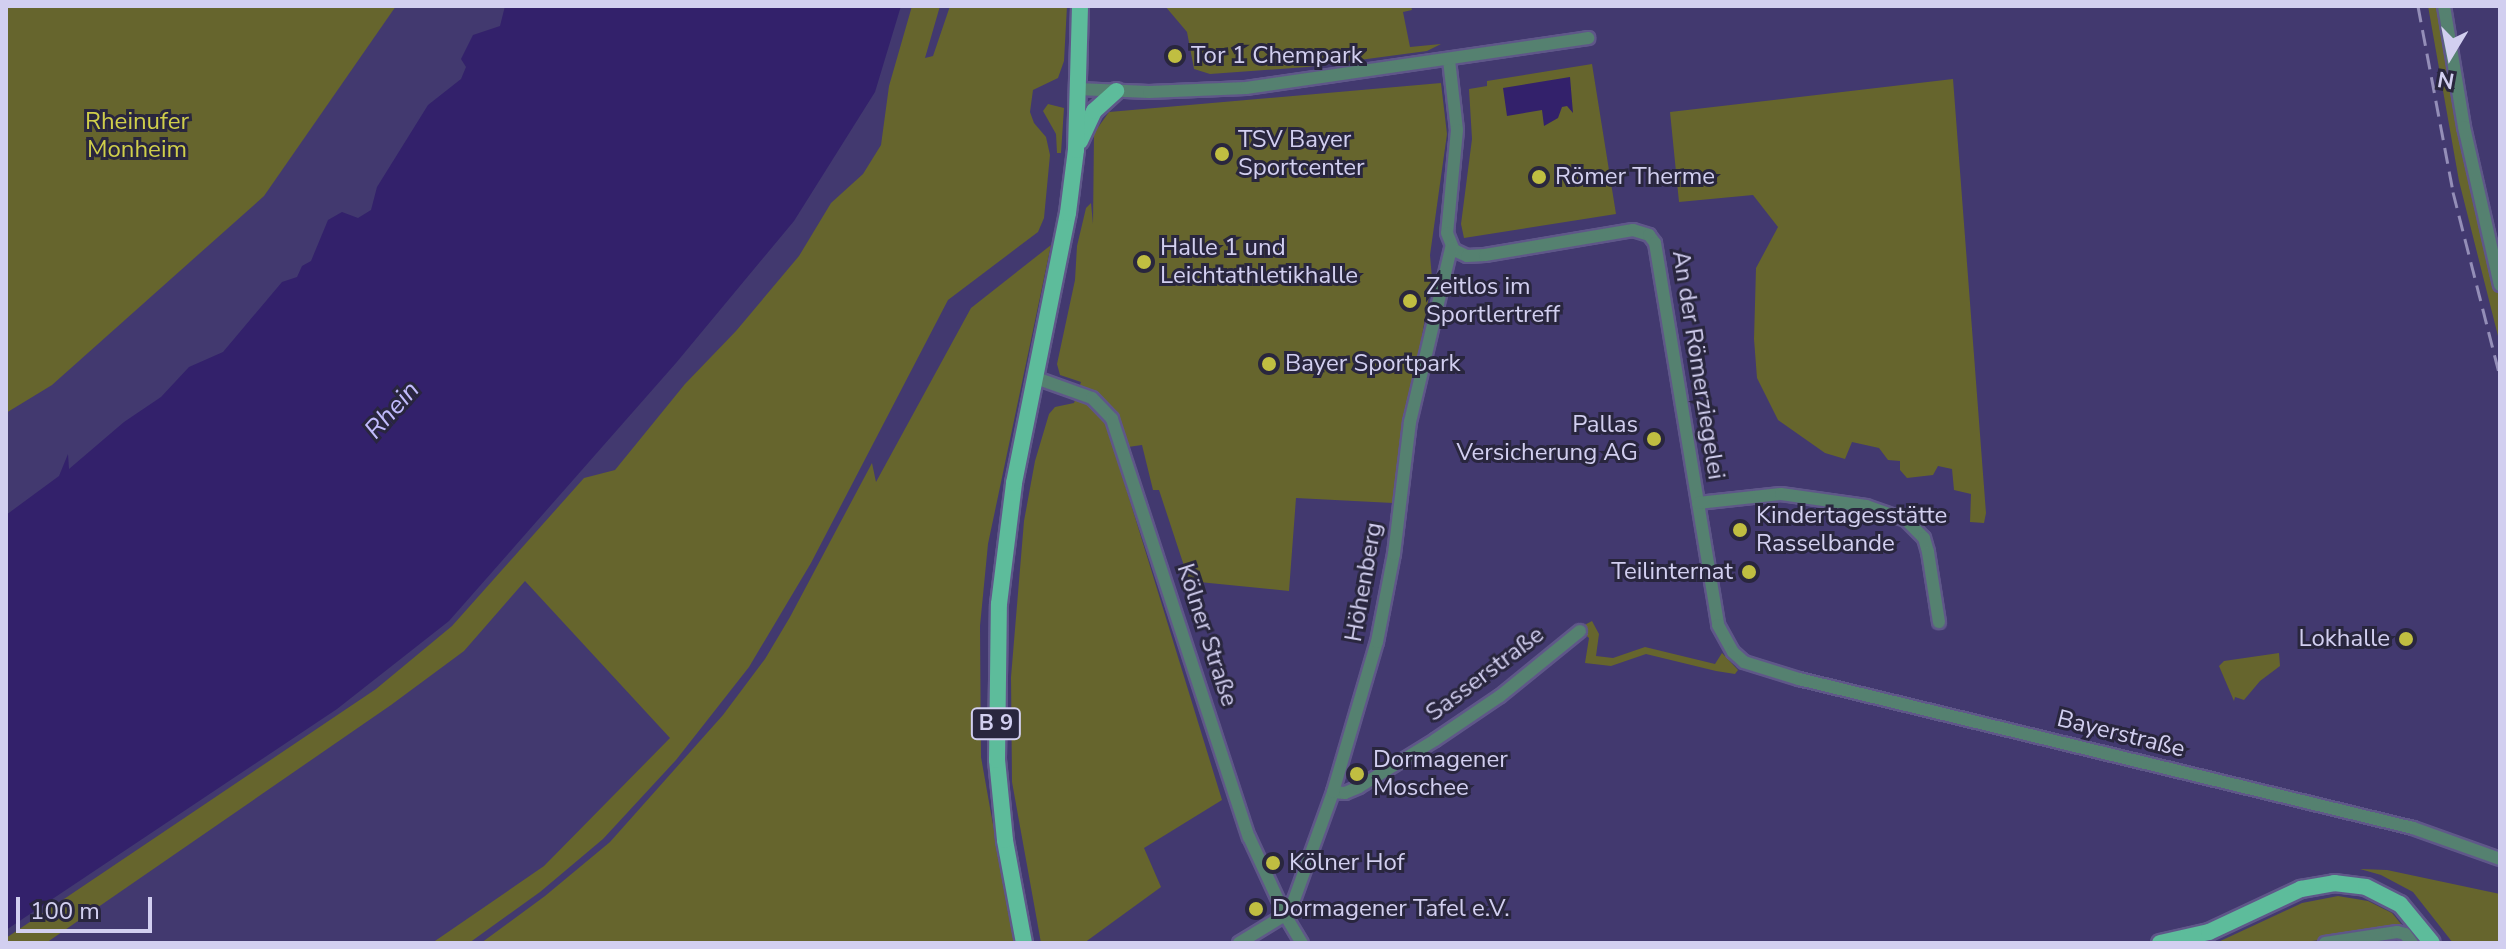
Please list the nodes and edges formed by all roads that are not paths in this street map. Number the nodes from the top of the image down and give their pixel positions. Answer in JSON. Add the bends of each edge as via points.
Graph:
{"nodes":[{"id":1,"x":2444,"y":6,"type":"edge"},
{"id":2,"x":1080,"y":14,"type":"edge"},
{"id":3,"x":1588,"y":38,"type":"dead end"},
{"id":4,"x":1449,"y":60,"type":"junction"},
{"id":5,"x":1077,"y":89,"type":"junction"},
{"id":6,"x":1116,"y":91,"type":"junction"},
{"id":7,"x":1076,"y":150,"type":"junction"},
{"id":8,"x":1451,"y":248,"type":"junction"},
{"id":9,"x":2500,"y":285,"type":"edge"},
{"id":10,"x":1036,"y":378,"type":"junction"},
{"id":11,"x":1698,"y":503,"type":"junction"},
{"id":12,"x":1939,"y":622,"type":"dead end"},
{"id":13,"x":1580,"y":631,"type":"dead end"},
{"id":14,"x":1733,"y":652,"type":"joint"},
{"id":15,"x":1333,"y":792,"type":"junction"},
{"id":16,"x":2500,"y":859,"type":"edge"},
{"id":17,"x":1285,"y":915,"type":"junction"},
{"id":18,"x":2408,"y":938,"type":"edge"},
{"id":19,"x":1024,"y":943,"type":"edge"},
{"id":20,"x":1239,"y":943,"type":"edge"},
{"id":21,"x":1302,"y":943,"type":"edge"},
{"id":22,"x":2160,"y":943,"type":"edge"},
{"id":23,"x":2325,"y":943,"type":"edge"},
{"id":24,"x":2432,"y":943,"type":"edge"}],
"edges":[{"from":1,"to":9,"type":"street","via":[[2464,127]]},
{"from":2,"to":5,"type":"main road","number":"B 9"},
{"from":3,"to":4,"type":"street"},
{"from":4,"to":6,"type":"street","via":[[1246,88]]},
{"from":4,"to":8,"type":"street","via":[[1457,130],[1447,217]]},
{"from":5,"to":6,"type":"street"},
{"from":5,"to":7,"type":"main road","number":"B 9"},
{"from":6,"to":7,"type":"main road","via":[[1094,111]]},
{"from":7,"to":10,"type":"main road","number":"B 9"},
{"from":8,"to":11,"type":"street","name":"An der Römerziegelei","via":[[1473,256],[1633,230],[1649,235],[1658,253]]},
{"from":8,"to":15,"type":"street","name":"Höhenberg","via":[[1410,422],[1377,642]]},
{"from":10,"to":17,"type":"street","name":"Kölner Straße","via":[[1092,398],[1116,428],[1233,793]]},
{"from":10,"to":19,"type":"main road","number":"B 9","via":[[1005,543],[997,651],[1000,789]]},
{"from":11,"to":12,"type":"street","via":[[1781,494],[1866,506],[1906,520],[1924,538]]},
{"from":11,"to":14,"type":"street","name":"An der Römerziegelei","via":[[1718,625]]},
{"from":13,"to":15,"type":"street","name":"Sasserstraße","via":[[1447,732],[1359,787]]},
{"from":14,"to":16,"type":"street","name":"Bayerstraße","via":[[1759,669],[2413,828]]},
{"from":15,"to":17,"type":"street","name":"Höhenberg","via":[[1301,886]]},
{"from":17,"to":20,"type":"street"},
{"from":17,"to":21,"type":"street","name":"Kölner Straße"},
{"from":18,"to":23,"type":"street","via":[[2397,932]]},
{"from":22,"to":24,"type":"main road","via":[[2209,932],[2301,889],[2334,883],[2366,887],[2391,899],[2412,915]]}]}
